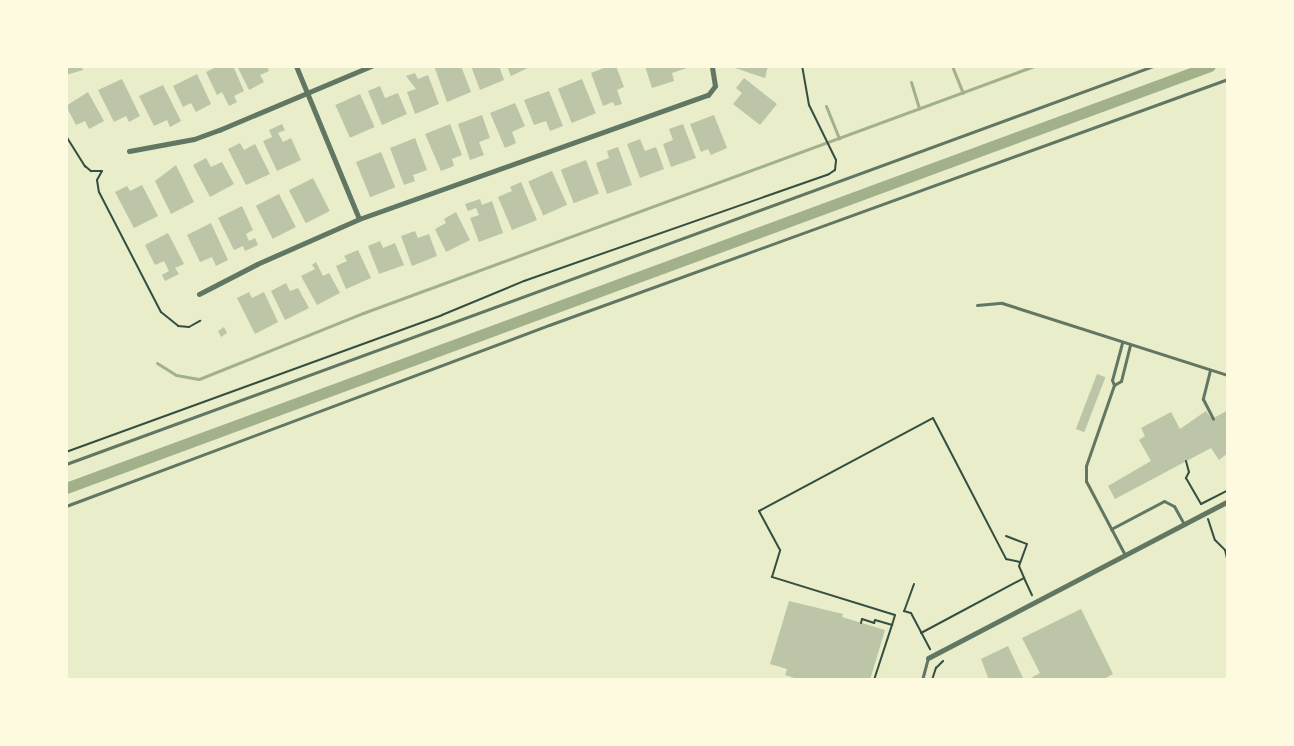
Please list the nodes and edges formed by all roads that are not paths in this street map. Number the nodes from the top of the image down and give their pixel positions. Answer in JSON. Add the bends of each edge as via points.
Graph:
{"nodes":[{"id":1,"x":296,"y":66,"type":"edge"},
{"id":2,"x":371,"y":66,"type":"edge"},
{"id":3,"x":712,"y":66,"type":"edge"},
{"id":4,"x":1152,"y":66,"type":"edge"},
{"id":5,"x":1228,"y":79,"type":"edge"},
{"id":6,"x":306,"y":91,"type":"junction"},
{"id":7,"x":129,"y":151,"type":"dead end"},
{"id":8,"x":358,"y":219,"type":"junction"},
{"id":9,"x":199,"y":294,"type":"dead end"},
{"id":10,"x":977,"y":305,"type":"dead end"},
{"id":11,"x":1122,"y":343,"type":"junction"},
{"id":12,"x":1130,"y":345,"type":"junction"},
{"id":13,"x":1210,"y":370,"type":"junction"},
{"id":14,"x":1228,"y":376,"type":"edge"},
{"id":15,"x":1114,"y":385,"type":"junction"},
{"id":16,"x":1213,"y":418,"type":"dead end"},
{"id":17,"x":66,"y":464,"type":"edge"},
{"id":18,"x":1228,"y":502,"type":"edge"},
{"id":19,"x":66,"y":506,"type":"edge"},
{"id":20,"x":1184,"y":524,"type":"junction"},
{"id":21,"x":1111,"y":529,"type":"junction"},
{"id":22,"x":1125,"y":555,"type":"junction"},
{"id":23,"x":931,"y":657,"type":"joint"},
{"id":24,"x":922,"y":680,"type":"edge"}],
"edges":[{"from":1,"to":6,"type":"street"},
{"from":2,"to":6,"type":"street"},
{"from":3,"to":8,"type":"street","via":[[715,86],[708,95]]},
{"from":4,"to":17,"type":"lane"},
{"from":5,"to":19,"type":"lane","via":[[549,325]]},
{"from":6,"to":7,"type":"street","via":[[194,139]]},
{"from":6,"to":8,"type":"street"},
{"from":8,"to":9,"type":"street"},
{"from":10,"to":11,"type":"lane","via":[[1002,303]]},
{"from":11,"to":12,"type":"lane"},
{"from":11,"to":15,"type":"lane","via":[[1112,380]]},
{"from":12,"to":13,"type":"lane"},
{"from":12,"to":15,"type":"lane","via":[[1121,381]]},
{"from":13,"to":14,"type":"lane"},
{"from":13,"to":16,"type":"lane","via":[[1204,399]]},
{"from":15,"to":21,"type":"lane","via":[[1086,466],[1086,478]]},
{"from":18,"to":20,"type":"street"},
{"from":20,"to":21,"type":"lane","via":[[1174,506],[1164,501]]},
{"from":20,"to":22,"type":"street"},
{"from":21,"to":22,"type":"lane"},
{"from":22,"to":23,"type":"street"},
{"from":23,"to":24,"type":"lane"}]}
